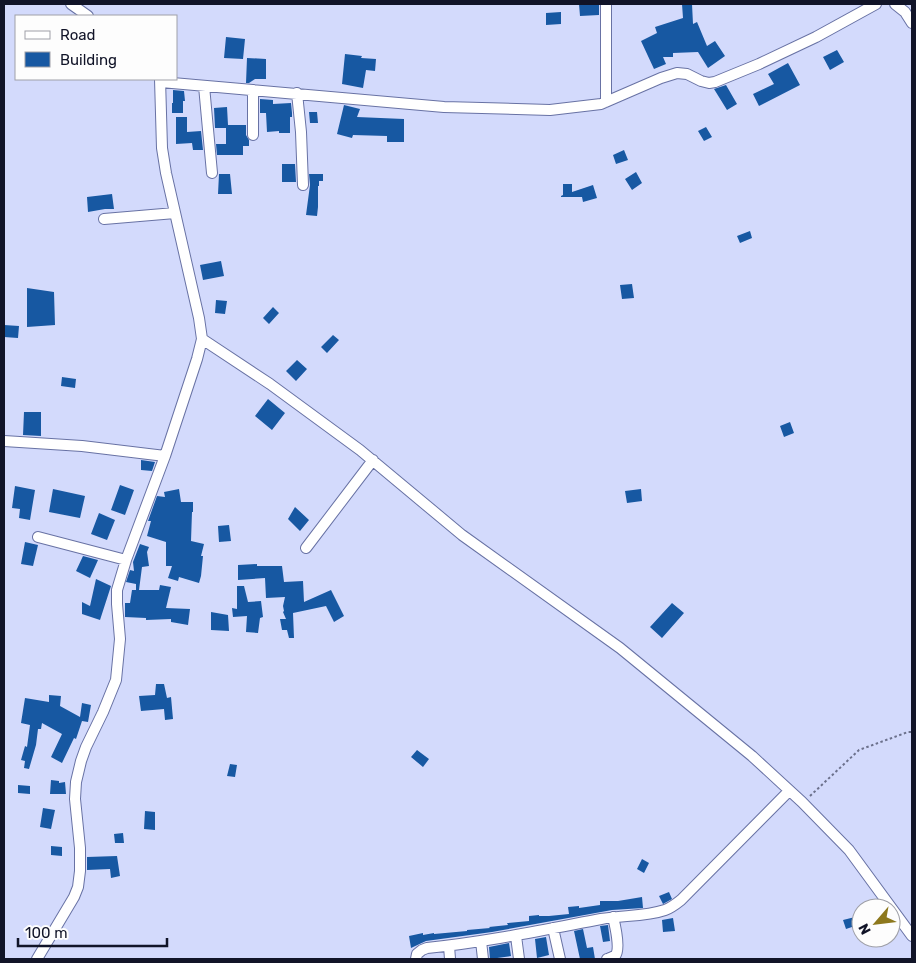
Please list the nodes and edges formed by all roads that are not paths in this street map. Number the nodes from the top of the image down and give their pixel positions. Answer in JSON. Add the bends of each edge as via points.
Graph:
{"nodes":[{"id":1,"x":71,"y":4,"type":"edge"},
{"id":2,"x":606,"y":4,"type":"edge"},
{"id":3,"x":876,"y":4,"type":"edge"},
{"id":4,"x":895,"y":4,"type":"edge"},
{"id":5,"x":87,"y":15,"type":"edge"},
{"id":6,"x":912,"y":23,"type":"edge"},
{"id":7,"x":161,"y":80,"type":"edge"},
{"id":8,"x":204,"y":86,"type":"junction"},
{"id":9,"x":253,"y":90,"type":"junction"},
{"id":10,"x":297,"y":93,"type":"junction"},
{"id":11,"x":606,"y":102,"type":"junction"},
{"id":12,"x":253,"y":135,"type":"dead end"},
{"id":13,"x":212,"y":173,"type":"dead end"},
{"id":14,"x":303,"y":185,"type":"dead end"},
{"id":15,"x":175,"y":213,"type":"junction"},
{"id":16,"x":104,"y":219,"type":"dead end"},
{"id":17,"x":202,"y":339,"type":"junction"},
{"id":18,"x":4,"y":441,"type":"edge"},
{"id":19,"x":165,"y":456,"type":"junction"},
{"id":20,"x":373,"y":460,"type":"junction"},
{"id":21,"x":38,"y":537,"type":"dead end"},
{"id":22,"x":306,"y":548,"type":"dead end"},
{"id":23,"x":126,"y":560,"type":"junction"},
{"id":24,"x":789,"y":791,"type":"junction"},
{"id":25,"x":613,"y":917,"type":"junction"},
{"id":26,"x":553,"y":928,"type":"junction"},
{"id":27,"x":516,"y":936,"type":"junction"},
{"id":28,"x":912,"y":936,"type":"edge"},
{"id":29,"x":481,"y":941,"type":"junction"},
{"id":30,"x":449,"y":946,"type":"junction"},
{"id":31,"x":37,"y":959,"type":"edge"},
{"id":32,"x":416,"y":959,"type":"edge"},
{"id":33,"x":450,"y":959,"type":"edge"},
{"id":34,"x":483,"y":959,"type":"edge"},
{"id":35,"x":519,"y":959,"type":"edge"},
{"id":36,"x":560,"y":959,"type":"edge"},
{"id":37,"x":607,"y":959,"type":"edge"}],
"edges":[{"from":1,"to":5,"type":"street"},
{"from":2,"to":11,"type":"street"},
{"from":3,"to":11,"type":"street","via":[[816,37],[715,82],[677,73]]},
{"from":4,"to":6,"type":"street"},
{"from":7,"to":8,"type":"street"},
{"from":7,"to":15,"type":"street","via":[[162,148]]},
{"from":8,"to":9,"type":"street"},
{"from":8,"to":13,"type":"street"},
{"from":9,"to":10,"type":"street"},
{"from":9,"to":12,"type":"street"},
{"from":10,"to":11,"type":"street","via":[[444,107],[510,109],[550,110]]},
{"from":10,"to":14,"type":"street"},
{"from":15,"to":16,"type":"street"},
{"from":15,"to":17,"type":"street"},
{"from":17,"to":19,"type":"street"},
{"from":17,"to":20,"type":"street","via":[[270,384]]},
{"from":18,"to":19,"type":"street"},
{"from":19,"to":23,"type":"street"},
{"from":20,"to":22,"type":"street"},
{"from":20,"to":24,"type":"street","via":[[462,535],[620,648],[752,756]]},
{"from":21,"to":23,"type":"street"},
{"from":23,"to":31,"type":"street","via":[[117,590],[120,639],[116,680],[86,748],[76,782],[80,848],[78,887]]},
{"from":24,"to":25,"type":"street","via":[[674,906],[655,912]]},
{"from":24,"to":28,"type":"street","via":[[848,850]]},
{"from":25,"to":26,"type":"street"},
{"from":25,"to":37,"type":"street","via":[[618,947],[615,956]]},
{"from":26,"to":27,"type":"street"},
{"from":26,"to":36,"type":"street"},
{"from":27,"to":29,"type":"street"},
{"from":27,"to":35,"type":"street"},
{"from":29,"to":30,"type":"street"},
{"from":29,"to":34,"type":"street"},
{"from":30,"to":32,"type":"street","via":[[427,948],[417,954]]},
{"from":30,"to":33,"type":"street"}]}
